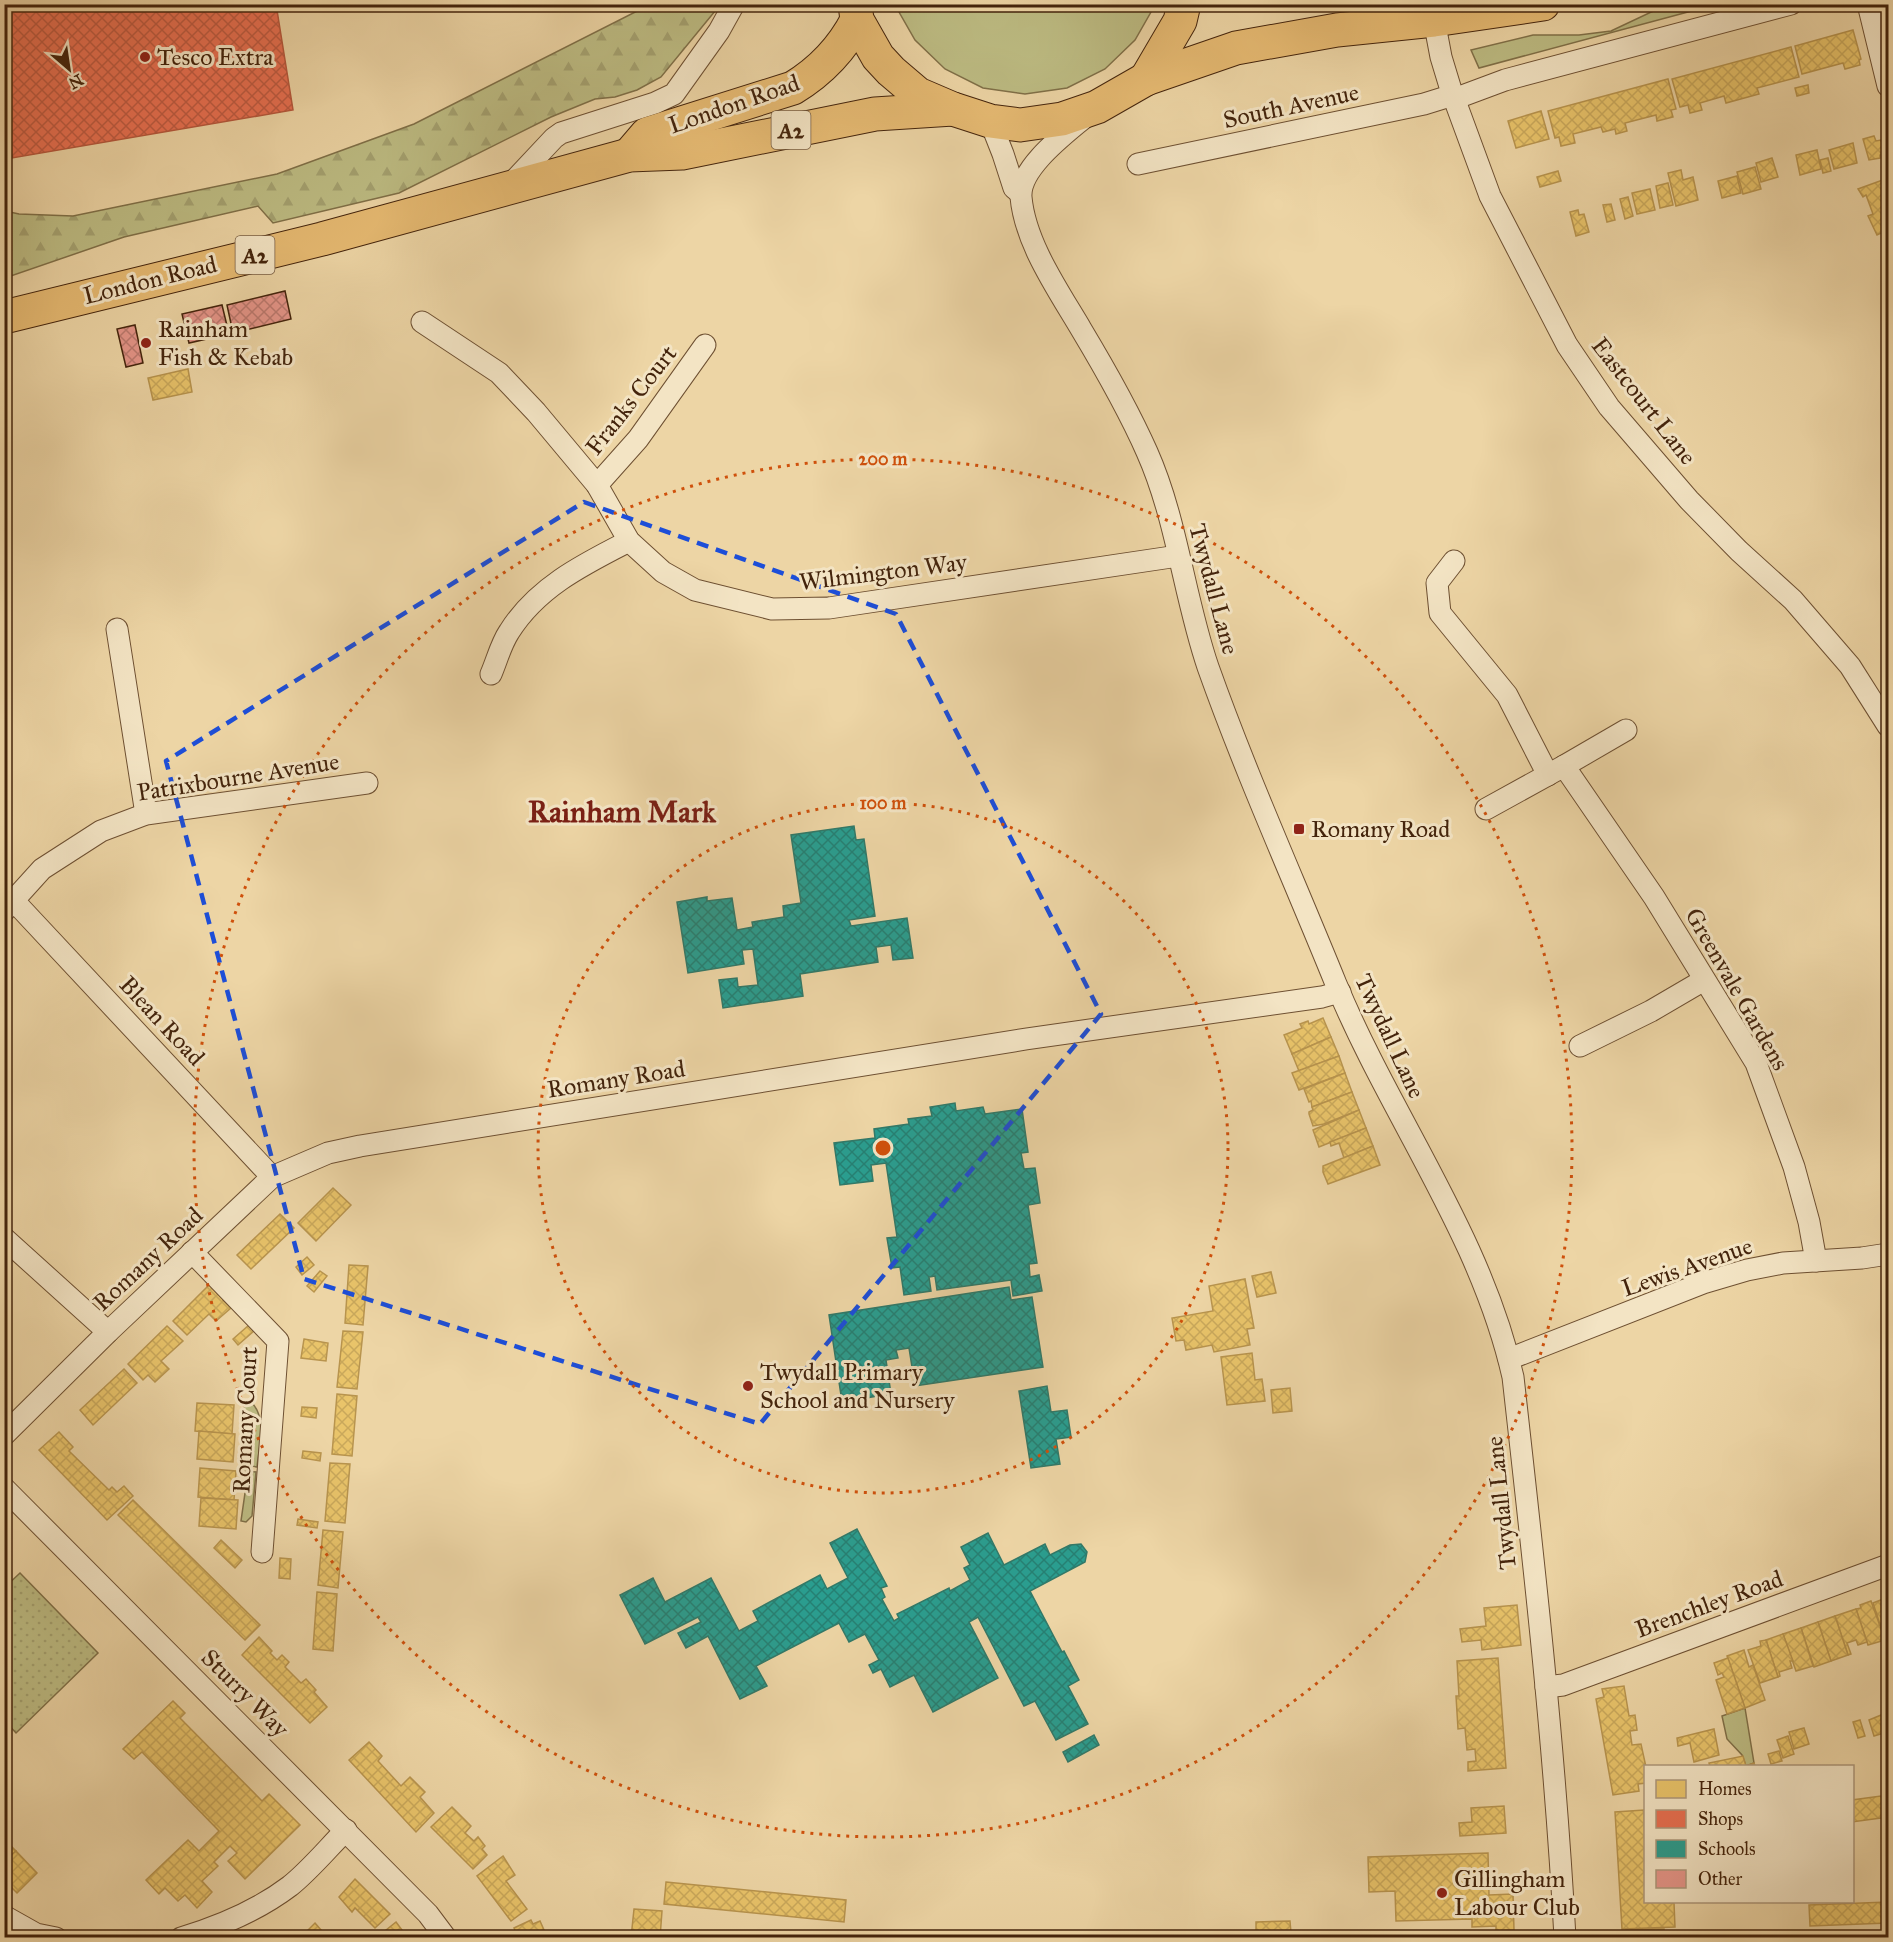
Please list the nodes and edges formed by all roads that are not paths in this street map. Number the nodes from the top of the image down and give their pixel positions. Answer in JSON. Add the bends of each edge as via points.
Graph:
{"nodes":[{"id":1,"x":734,"y":4,"type":"edge"},
{"id":2,"x":1184,"y":4,"type":"edge"},
{"id":3,"x":1543,"y":4,"type":"edge"},
{"id":4,"x":1791,"y":4,"type":"edge"},
{"id":5,"x":1868,"y":4,"type":"edge"},
{"id":6,"x":856,"y":12,"type":"edge"},
{"id":7,"x":1434,"y":20,"type":"junction"},
{"id":8,"x":1146,"y":79,"type":"junction"},
{"id":9,"x":1888,"y":86,"type":"edge"},
{"id":10,"x":1454,"y":97,"type":"junction"},
{"id":11,"x":1096,"y":107,"type":"junction"},
{"id":12,"x":954,"y":109,"type":"junction"},
{"id":13,"x":990,"y":121,"type":"junction"},
{"id":14,"x":629,"y":155,"type":"junction"},
{"id":15,"x":1138,"y":164,"type":"dead end"},
{"id":16,"x":506,"y":189,"type":"junction"},
{"id":17,"x":1020,"y":193,"type":"junction"},
{"id":18,"x":4,"y":317,"type":"edge"},
{"id":19,"x":422,"y":322,"type":"dead end"},
{"id":20,"x":705,"y":345,"type":"dead end"},
{"id":21,"x":597,"y":484,"type":"junction"},
{"id":22,"x":629,"y":541,"type":"junction"},
{"id":23,"x":1178,"y":556,"type":"junction"},
{"id":24,"x":1454,"y":561,"type":"dead end"},
{"id":25,"x":117,"y":629,"type":"dead end"},
{"id":26,"x":491,"y":674,"type":"dead end"},
{"id":27,"x":1888,"y":726,"type":"edge"},
{"id":28,"x":1626,"y":730,"type":"dead end"},
{"id":29,"x":1556,"y":770,"type":"junction"},
{"id":30,"x":367,"y":783,"type":"dead end"},
{"id":31,"x":1486,"y":809,"type":"dead end"},
{"id":32,"x":146,"y":814,"type":"junction"},
{"id":33,"x":9,"y":906,"type":"edge"},
{"id":34,"x":1704,"y":980,"type":"junction"},
{"id":35,"x":1340,"y":992,"type":"junction"},
{"id":36,"x":1580,"y":1046,"type":"dead end"},
{"id":37,"x":272,"y":1177,"type":"junction"},
{"id":38,"x":4,"y":1238,"type":"edge"},
{"id":39,"x":192,"y":1252,"type":"junction"},
{"id":40,"x":1888,"y":1254,"type":"edge"},
{"id":41,"x":1816,"y":1261,"type":"junction"},
{"id":42,"x":108,"y":1332,"type":"junction"},
{"id":43,"x":1509,"y":1359,"type":"junction"},
{"id":44,"x":4,"y":1435,"type":"edge"},
{"id":45,"x":4,"y":1488,"type":"edge"},
{"id":46,"x":262,"y":1552,"type":"dead end"},
{"id":47,"x":1888,"y":1565,"type":"edge"},
{"id":48,"x":1546,"y":1687,"type":"junction"},
{"id":49,"x":346,"y":1830,"type":"junction"},
{"id":50,"x":4,"y":1916,"type":"edge"},
{"id":51,"x":56,"y":1938,"type":"edge"},
{"id":52,"x":181,"y":1938,"type":"edge"},
{"id":53,"x":446,"y":1938,"type":"edge"},
{"id":54,"x":1564,"y":1938,"type":"edge"}],
"edges":[{"from":1,"to":16,"type":"street","name":"London Road","via":[[674,94],[561,133]]},
{"from":2,"to":8,"type":"main road","via":[[1180,21]]},
{"from":3,"to":7,"type":"main road"},
{"from":4,"to":10,"type":"street","name":"South Avenue"},
{"from":5,"to":9,"type":"street"},
{"from":6,"to":12,"type":"main road","via":[[869,43],[891,71],[918,94]]},
{"from":6,"to":14,"type":"main road","name":"London Road","number":"A2","via":[[841,48],[811,77],[793,88],[647,134]]},
{"from":7,"to":8,"type":"main road","via":[[1337,30],[1236,48]]},
{"from":7,"to":10,"type":"street","name":"Eastcourt Lane"},
{"from":8,"to":11,"type":"main road"},
{"from":10,"to":15,"type":"street","name":"South Avenue"},
{"from":10,"to":27,"type":"street","name":"Eastcourt Lane","via":[[1503,223],[1567,345],[1609,407],[1689,500],[1793,600],[1850,666]]},
{"from":11,"to":13,"type":"main road","via":[[1062,119],[1020,125]]},
{"from":11,"to":17,"type":"street","via":[[1038,159]]},
{"from":12,"to":13,"type":"main road"},
{"from":12,"to":14,"type":"main road","name":"London Road","number":"A2","via":[[875,114],[682,153]]},
{"from":13,"to":17,"type":"street","name":"Twydall Lane","via":[[1014,188]]},
{"from":14,"to":16,"type":"main road","name":"London Road","number":"A2"},
{"from":16,"to":18,"type":"main road","name":"London Road","number":"A2"},
{"from":17,"to":23,"type":"street","name":"Twydall Lane","via":[[1039,256],[1114,386],[1149,456]]},
{"from":19,"to":21,"type":"street","name":"Wilmington Way","via":[[499,373]]},
{"from":20,"to":21,"type":"street","name":"Franks Court","via":[[638,439]]},
{"from":21,"to":22,"type":"street","name":"Wilmington Way"},
{"from":22,"to":23,"type":"street","name":"Wilmington Way","via":[[663,572],[695,590],[772,609],[829,608]]},
{"from":22,"to":26,"type":"street","via":[[578,567],[535,600],[509,632]]},
{"from":23,"to":35,"type":"street","name":"Twydall Lane","via":[[1207,664]]},
{"from":24,"to":29,"type":"street","name":"Greenvale Gardens","via":[[1437,583],[1440,613],[1507,695]]},
{"from":25,"to":32,"type":"street"},
{"from":28,"to":29,"type":"street"},
{"from":29,"to":31,"type":"street"},
{"from":29,"to":34,"type":"street","name":"Greenvale Gardens","via":[[1654,897]]},
{"from":30,"to":32,"type":"street","name":"Patrixbourne Avenue"},
{"from":32,"to":33,"type":"street","name":"Patrixbourne Avenue","via":[[101,831],[42,869]]},
{"from":33,"to":37,"type":"street","name":"Blean Road"},
{"from":34,"to":36,"type":"street"},
{"from":34,"to":41,"type":"street","name":"Greenvale Gardens","via":[[1756,1063],[1794,1167]]},
{"from":35,"to":37,"type":"street","name":"Romany Road","via":[[360,1146],[328,1153]]},
{"from":35,"to":43,"type":"street","name":"Twydall Lane","via":[[1392,1102],[1466,1240]]},
{"from":37,"to":39,"type":"street","name":"Romany Road"},
{"from":38,"to":42,"type":"street"},
{"from":39,"to":42,"type":"street","name":"Romany Road"},
{"from":39,"to":46,"type":"street","name":"Romany Court","via":[[278,1341]]},
{"from":40,"to":41,"type":"street","name":"Lewis Avenue"},
{"from":41,"to":43,"type":"street","name":"Lewis Avenue","via":[[1768,1266],[1703,1283]]},
{"from":42,"to":44,"type":"street","name":"Romany Road"},
{"from":43,"to":48,"type":"street","name":"Twydall Lane"},
{"from":45,"to":49,"type":"street","name":"Sturry Way"},
{"from":47,"to":48,"type":"street","name":"Brenchley Road","via":[[1563,1685]]},
{"from":48,"to":54,"type":"street","name":"Twydall Lane"},
{"from":49,"to":52,"type":"street","via":[[291,1885],[253,1911],[217,1928]]},
{"from":49,"to":53,"type":"street","name":"Sturry Way","via":[[428,1914]]},
{"from":50,"to":51,"type":"street","via":[[36,1934]]}]}
